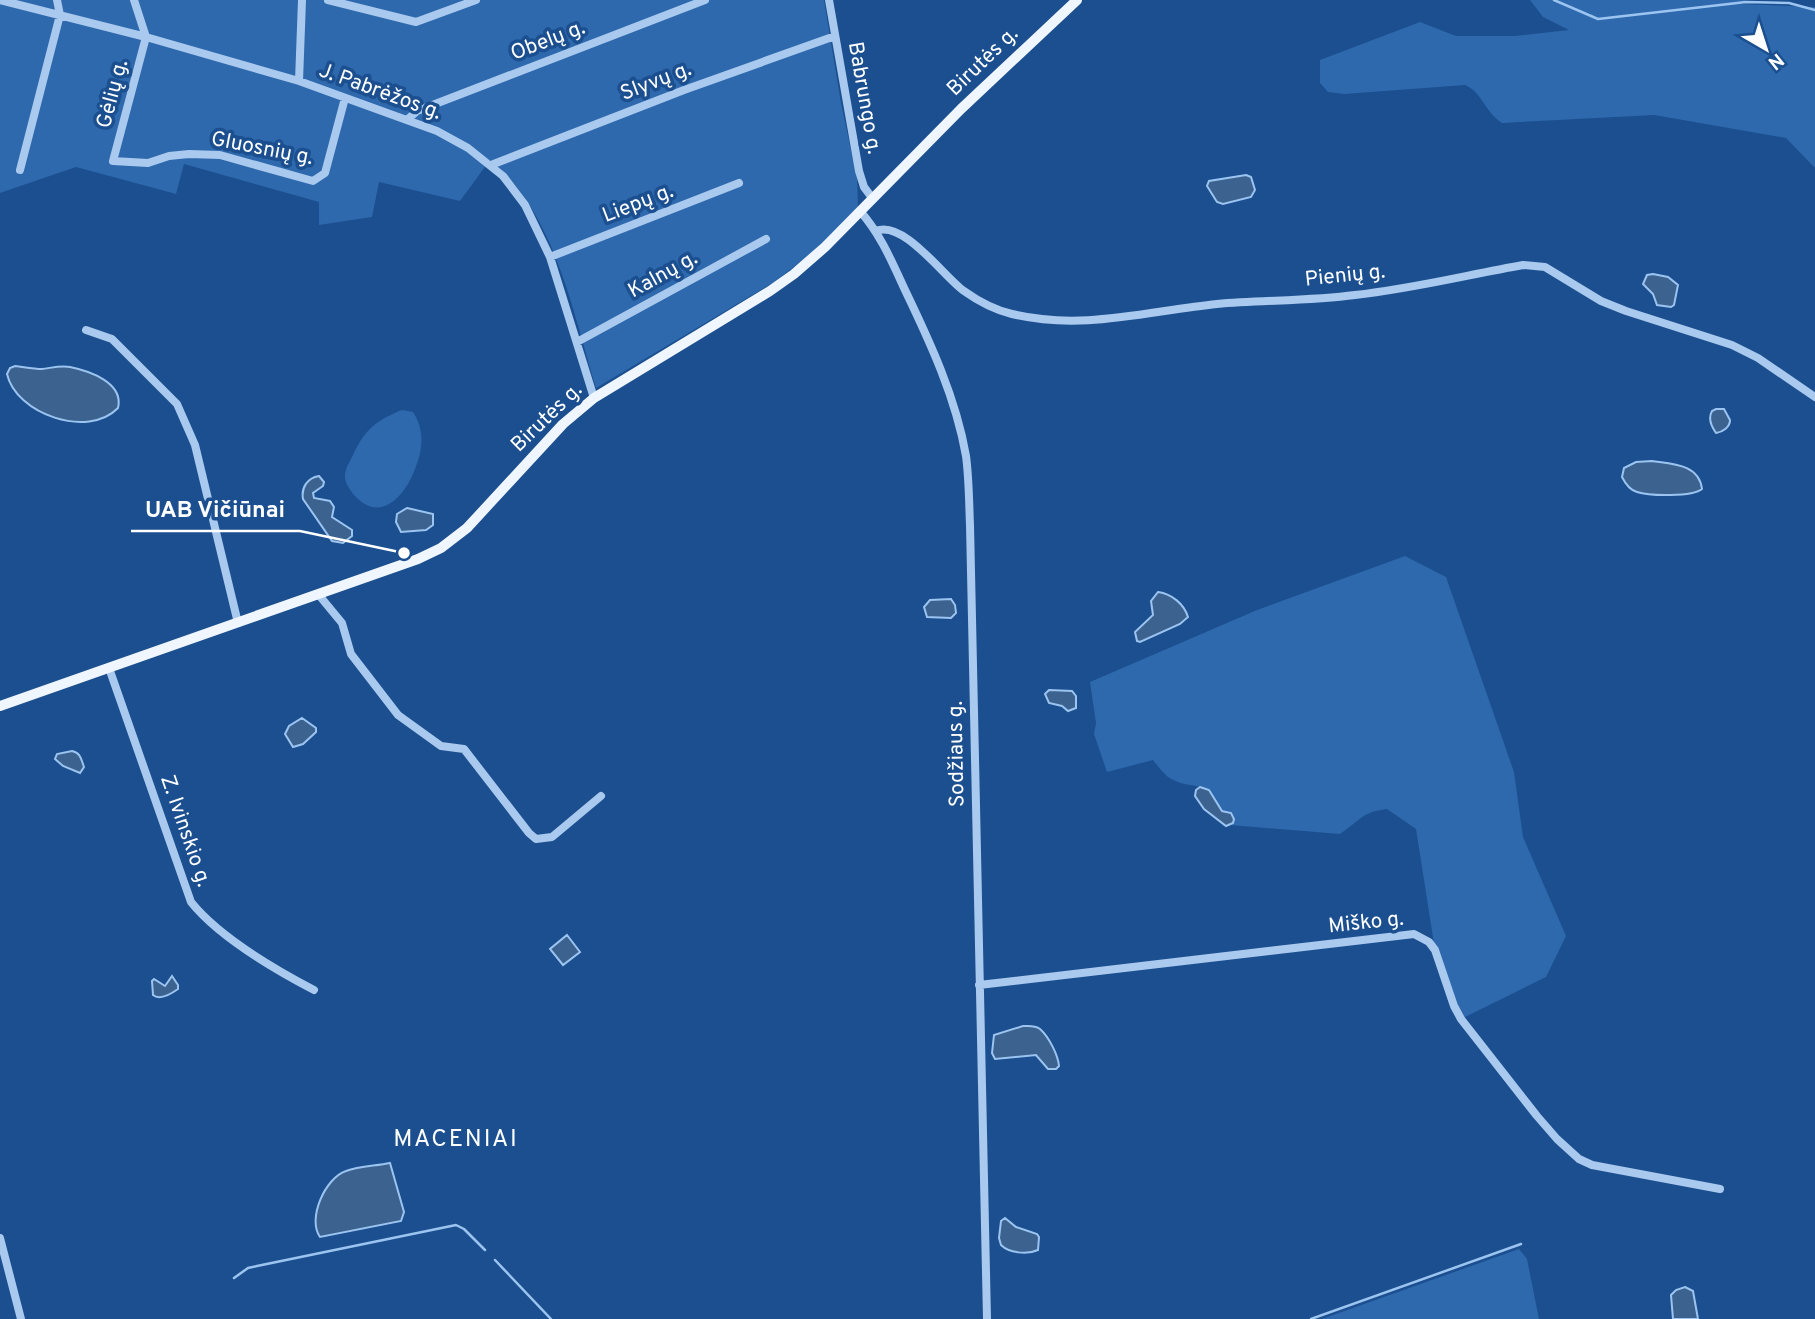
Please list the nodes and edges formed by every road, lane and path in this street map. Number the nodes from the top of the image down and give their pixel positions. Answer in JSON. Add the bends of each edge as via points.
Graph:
{"nodes":[{"id":1,"x":0,"y":0,"type":"edge"},
{"id":2,"x":57,"y":0,"type":"edge"},
{"id":3,"x":134,"y":0,"type":"edge"},
{"id":4,"x":302,"y":0,"type":"edge"},
{"id":5,"x":328,"y":0,"type":"edge"},
{"id":6,"x":476,"y":0,"type":"edge"},
{"id":7,"x":705,"y":0,"type":"edge"},
{"id":8,"x":829,"y":0,"type":"edge"},
{"id":9,"x":1077,"y":0,"type":"edge"},
{"id":10,"x":60,"y":15,"type":"junction"},
{"id":11,"x":835,"y":36,"type":"junction"},
{"id":12,"x":146,"y":37,"type":"junction"},
{"id":13,"x":299,"y":81,"type":"junction"},
{"id":14,"x":345,"y":98,"type":"junction"},
{"id":15,"x":407,"y":120,"type":"junction"},
{"id":16,"x":113,"y":161,"type":"joint"},
{"id":17,"x":491,"y":165,"type":"junction"},
{"id":18,"x":20,"y":170,"type":"dead end"},
{"id":19,"x":739,"y":183,"type":"dead end"},
{"id":20,"x":873,"y":199,"type":"junction"},
{"id":21,"x":860,"y":211,"type":"junction"},
{"id":22,"x":876,"y":231,"type":"junction"},
{"id":23,"x":766,"y":239,"type":"dead end"},
{"id":24,"x":550,"y":257,"type":"junction"},
{"id":25,"x":86,"y":330,"type":"dead end"},
{"id":26,"x":577,"y":342,"type":"junction"},
{"id":27,"x":1815,"y":397,"type":"edge"},
{"id":28,"x":594,"y":398,"type":"junction"},
{"id":29,"x":318,"y":594,"type":"junction"},
{"id":30,"x":238,"y":623,"type":"junction"},
{"id":31,"x":109,"y":668,"type":"junction"},
{"id":32,"x":0,"y":706,"type":"edge"},
{"id":33,"x":601,"y":796,"type":"dead end"},
{"id":34,"x":979,"y":985,"type":"junction"},
{"id":35,"x":314,"y":990,"type":"dead end"},
{"id":36,"x":1720,"y":1189,"type":"dead end"},
{"id":37,"x":0,"y":1238,"type":"edge"},
{"id":38,"x":21,"y":1319,"type":"edge"},
{"id":39,"x":987,"y":1319,"type":"edge"}],
"edges":[{"from":1,"to":10,"type":"street","name":"J. Pabrėžos g."},
{"from":2,"to":10,"type":"street"},
{"from":3,"to":12,"type":"street"},
{"from":4,"to":13,"type":"street"},
{"from":5,"to":6,"type":"street","via":[[416,22]]},
{"from":7,"to":15,"type":"street","name":"Obelų g.","via":[[416,111]]},
{"from":8,"to":11,"type":"street","name":"Babrungo g."},
{"from":9,"to":20,"type":"main road","name":"Birutės g."},
{"from":10,"to":12,"type":"street","name":"J. Pabrėžos g."},
{"from":10,"to":18,"type":"street"},
{"from":11,"to":17,"type":"street","name":"Slyvų g."},
{"from":11,"to":20,"type":"street","name":"Babrungo g.","via":[[859,171]]},
{"from":12,"to":13,"type":"street","name":"J. Pabrėžos g."},
{"from":12,"to":16,"type":"street","name":"Gėlių g."},
{"from":13,"to":14,"type":"street","name":"J. Pabrėžos g."},
{"from":14,"to":15,"type":"street","name":"J. Pabrėžos g."},
{"from":14,"to":16,"type":"street","name":"Gluosnių g.","via":[[325,173],[313,181],[220,155],[169,156],[148,163]]},
{"from":15,"to":17,"type":"street","name":"J. Pabrėžos g.","via":[[452,139]]},
{"from":17,"to":24,"type":"street","name":"J. Pabrėžos g.","via":[[525,205]]},
{"from":19,"to":24,"type":"street","name":"Liepų g."},
{"from":20,"to":21,"type":"main road","name":"Birutės g."},
{"from":21,"to":22,"type":"street","name":"Sodžiaus g."},
{"from":21,"to":28,"type":"main road","name":"Birutės g.","via":[[817,254],[770,291]]},
{"from":22,"to":27,"type":"street","name":"Pienių g.","via":[[886,229],[903,236],[963,291],[989,306],[1062,322],[1217,304],[1356,295],[1523,265],[1545,267],[1626,312],[1732,345]]},
{"from":22,"to":34,"type":"street","name":"Sodžiaus g.","via":[[937,360],[966,458]]},
{"from":23,"to":26,"type":"street","name":"Kalnų g."},
{"from":24,"to":26,"type":"street","name":"J. Pabrėžos g."},
{"from":25,"to":30,"type":"street","via":[[112,339],[177,404],[195,446]]},
{"from":26,"to":28,"type":"street","name":"J. Pabrėžos g."},
{"from":28,"to":29,"type":"main road","name":"Birutės g.","via":[[563,424],[454,539],[418,559]]},
{"from":29,"to":30,"type":"main road","name":"Birutės g."},
{"from":29,"to":33,"type":"street","via":[[342,623],[351,654],[398,715],[441,746],[464,749],[536,839],[552,837]]},
{"from":30,"to":31,"type":"main road","name":"Birutės g."},
{"from":31,"to":32,"type":"main road","name":"Birutės g."},
{"from":31,"to":35,"type":"street","name":"Z. Ivinskio g.","via":[[191,902],[246,949]]},
{"from":34,"to":36,"type":"street","name":"Miško g.","via":[[1414,934],[1435,950],[1461,1019],[1571,1153],[1592,1165]]},
{"from":34,"to":39,"type":"street","name":"Sodžiaus g."},
{"from":37,"to":38,"type":"street"}]}
